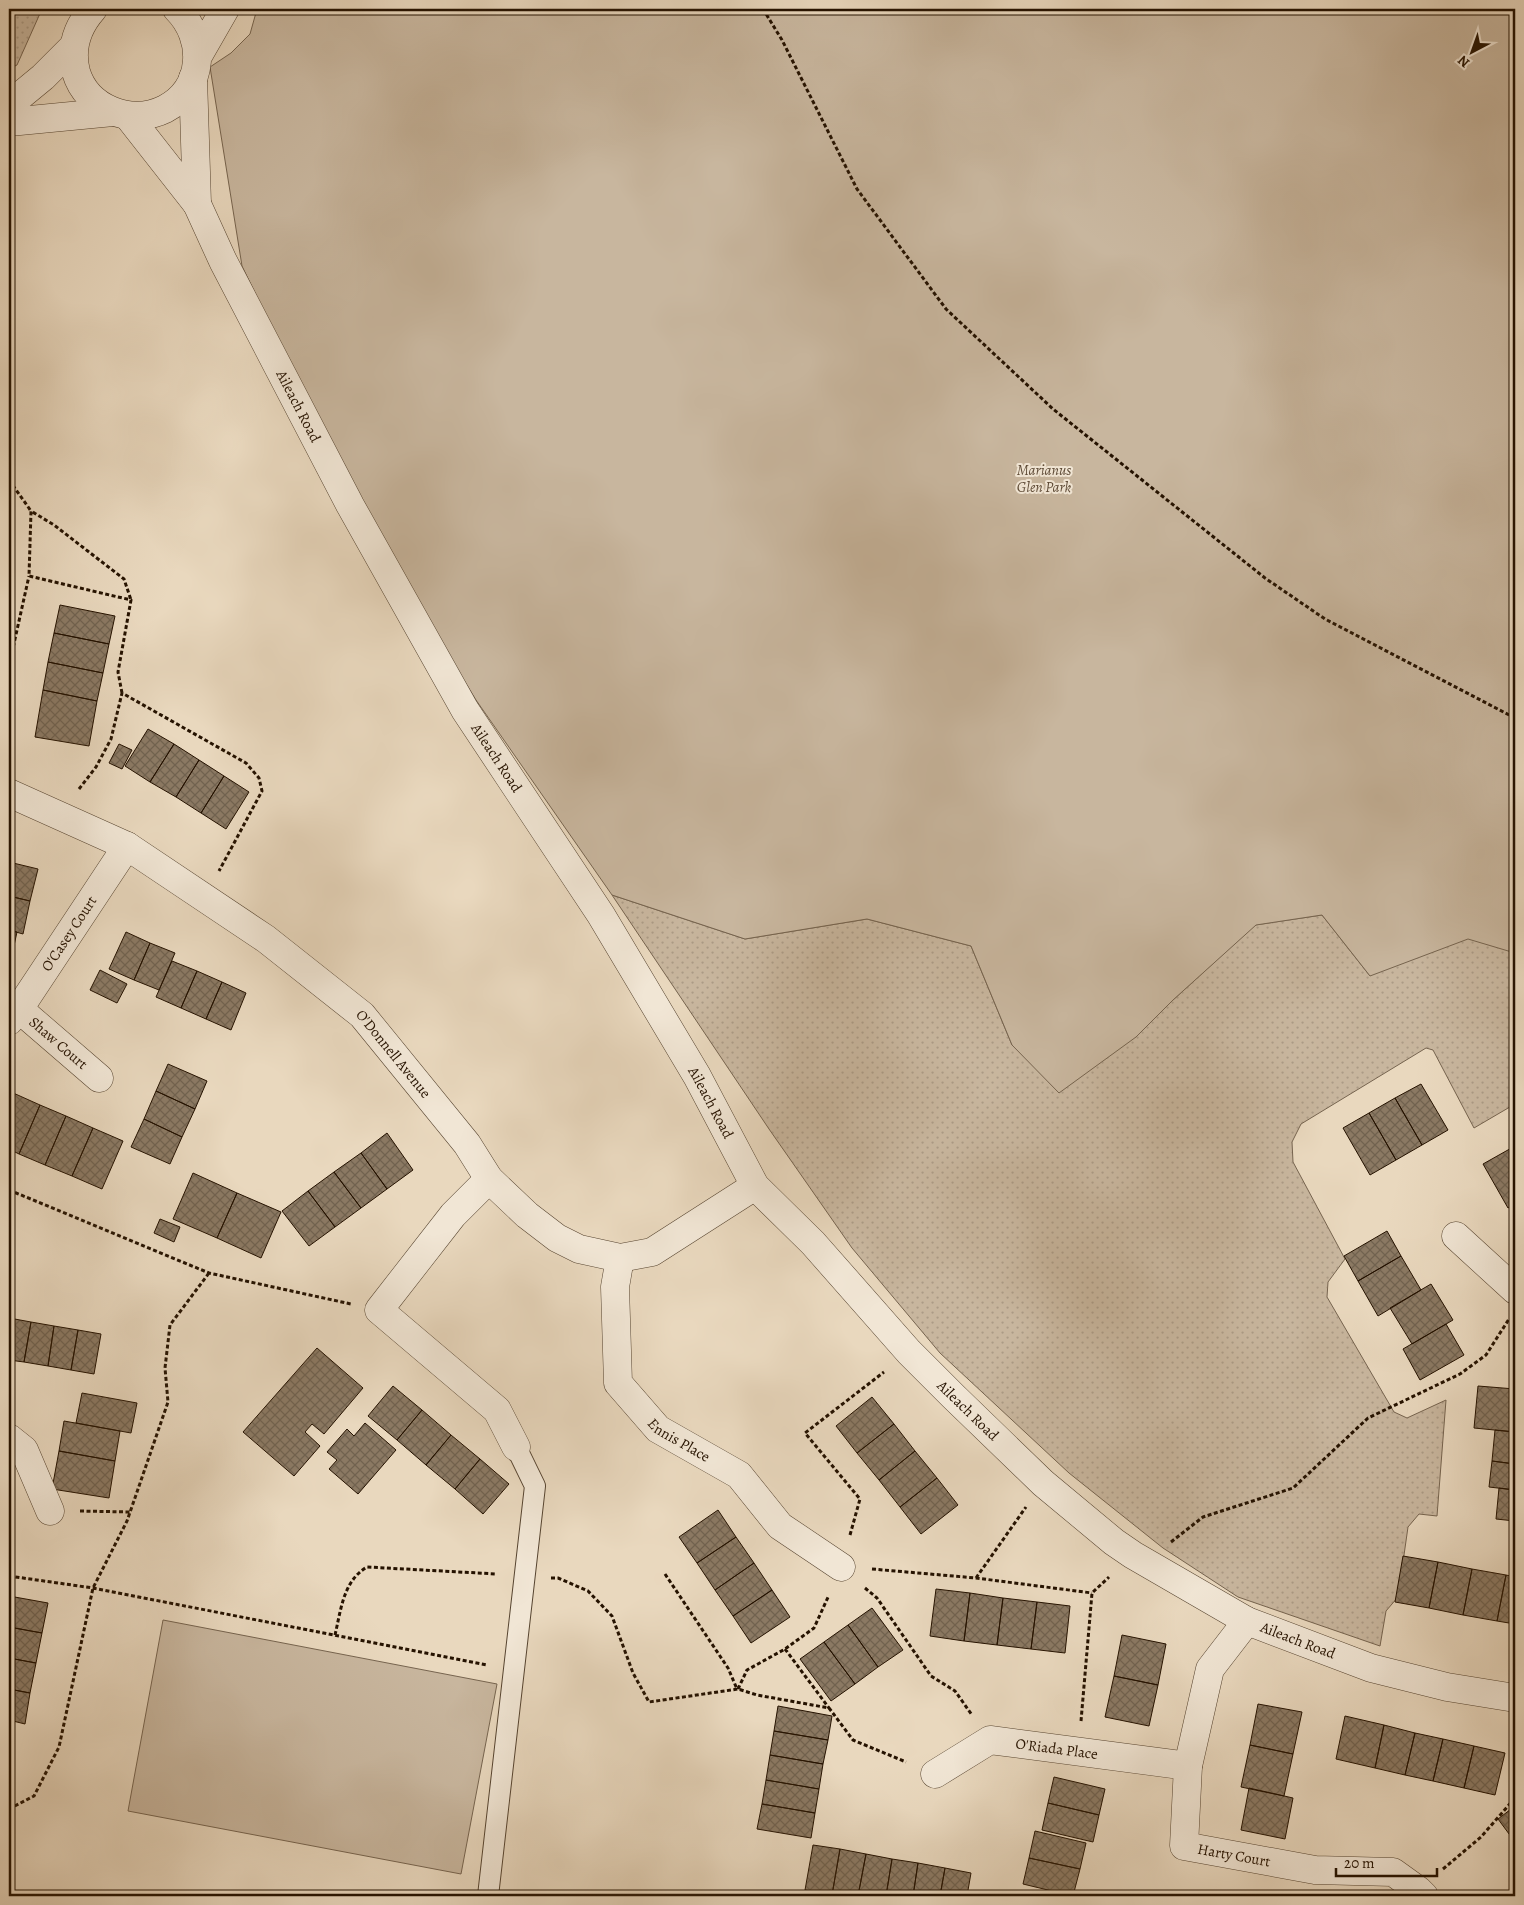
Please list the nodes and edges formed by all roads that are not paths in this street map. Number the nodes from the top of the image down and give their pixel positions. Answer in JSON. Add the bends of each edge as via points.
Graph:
{"nodes":[{"id":1,"x":177,"y":9,"type":"edge"},
{"id":2,"x":225,"y":9,"type":"edge"},
{"id":3,"x":80,"y":23,"type":"edge"},
{"id":4,"x":195,"y":67,"type":"junction"},
{"id":5,"x":9,"y":105,"type":"edge"},
{"id":6,"x":120,"y":114,"type":"junction"},
{"id":7,"x":9,"y":122,"type":"edge"},
{"id":8,"x":197,"y":204,"type":"junction"},
{"id":9,"x":9,"y":792,"type":"edge"},
{"id":10,"x":127,"y":846,"type":"junction"},
{"id":11,"x":14,"y":1015,"type":"edge"},
{"id":12,"x":99,"y":1078,"type":"dead end"},
{"id":13,"x":489,"y":1179,"type":"junction"},
{"id":14,"x":755,"y":1186,"type":"junction"},
{"id":15,"x":1456,"y":1236,"type":"dead end"},
{"id":16,"x":620,"y":1258,"type":"junction"},
{"id":17,"x":1513,"y":1302,"type":"edge"},
{"id":18,"x":9,"y":1438,"type":"edge"},
{"id":19,"x":516,"y":1447,"type":"joint"},
{"id":20,"x":50,"y":1511,"type":"road end"},
{"id":21,"x":841,"y":1568,"type":"road end"},
{"id":22,"x":1247,"y":1621,"type":"junction"},
{"id":23,"x":1515,"y":1698,"type":"edge"},
{"id":24,"x":1188,"y":1766,"type":"junction"},
{"id":25,"x":935,"y":1774,"type":"road end"},
{"id":26,"x":1421,"y":1893,"type":"edge"},
{"id":27,"x":488,"y":1896,"type":"edge"}],
"edges":[{"from":1,"to":4,"type":"street","name":"Aileach Road","via":[[187,19],[195,36]]},
{"from":2,"to":4,"type":"street"},
{"from":3,"to":5,"type":"street","via":[[43,77]]},
{"from":3,"to":6,"type":"street","name":"Aileach Road","via":[[73,58],[83,87],[93,100]]},
{"from":4,"to":6,"type":"street","via":[[182,95],[166,108],[148,115]]},
{"from":4,"to":8,"type":"street","name":"Aileach Road"},
{"from":6,"to":7,"type":"street"},
{"from":6,"to":8,"type":"street","name":"Aileach Road"},
{"from":8,"to":14,"type":"street","name":"Aileach Road","via":[[223,261],[350,505],[460,702],[601,914],[697,1076]]},
{"from":9,"to":10,"type":"street","name":"O'Donnell Avenue"},
{"from":10,"to":11,"type":"street","name":"O'Casey Court"},
{"from":10,"to":13,"type":"street","name":"O'Donnell Avenue","via":[[266,939],[362,1015],[467,1144]]},
{"from":11,"to":12,"type":"street","name":"Shaw Court"},
{"from":13,"to":16,"type":"street","name":"O'Donnell Avenue","via":[[557,1238],[579,1250]]},
{"from":13,"to":19,"type":"street","via":[[453,1215],[379,1310],[497,1410]]},
{"from":14,"to":16,"type":"street","name":"O'Donnell Avenue","via":[[652,1252]]},
{"from":14,"to":22,"type":"street","name":"Aileach Road","via":[[813,1243],[910,1352],[1043,1483],[1114,1542]]},
{"from":15,"to":17,"type":"street"},
{"from":16,"to":21,"type":"street","name":"Ennis Place","via":[[614,1288],[618,1383],[658,1429],[739,1475],[780,1526]]},
{"from":18,"to":20,"type":"street","via":[[24,1450]]},
{"from":19,"to":27,"type":"lane","via":[[535,1486]]},
{"from":22,"to":23,"type":"street","name":"Aileach Road","via":[[1371,1668],[1447,1687]]},
{"from":22,"to":24,"type":"street","name":"Harty Court","via":[[1210,1669]]},
{"from":24,"to":25,"type":"street","name":"O'Riada Place","via":[[990,1740]]},
{"from":24,"to":26,"type":"street","name":"Harty Court","via":[[1184,1846],[1315,1870],[1393,1872]]}]}
